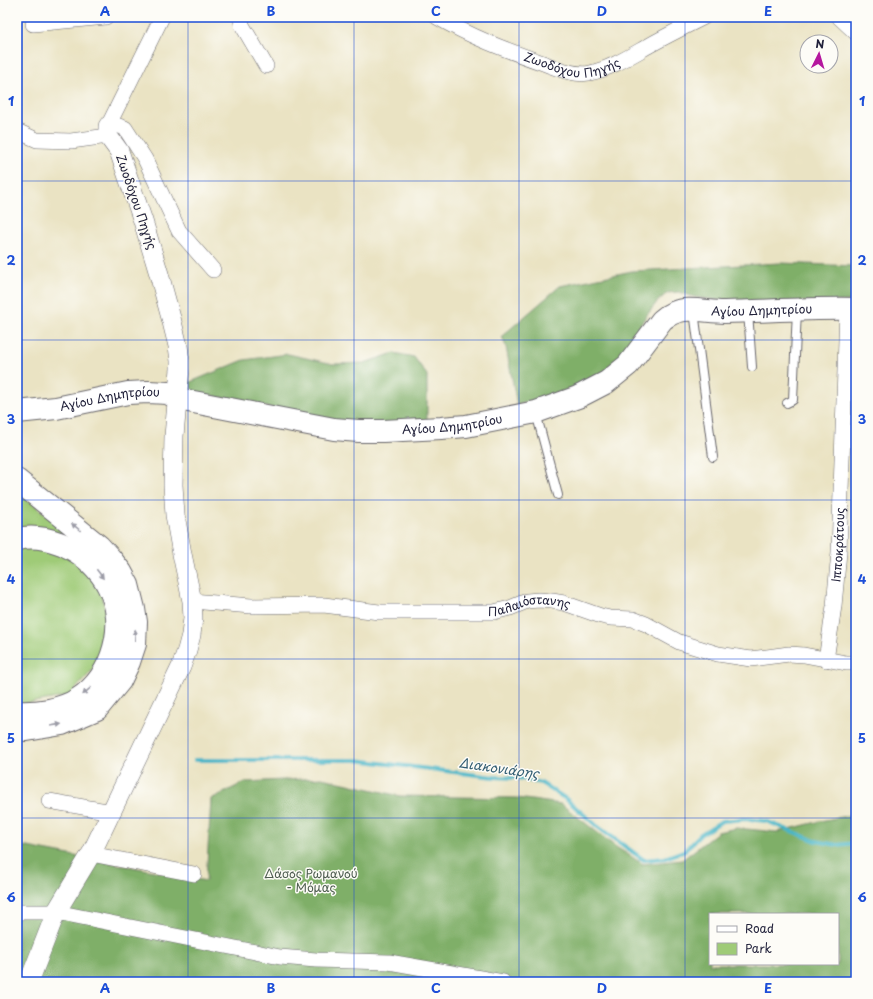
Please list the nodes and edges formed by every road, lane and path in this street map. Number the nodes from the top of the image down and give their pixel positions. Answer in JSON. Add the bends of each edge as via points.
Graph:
{"nodes":[{"id":1,"x":106,"y":17,"type":"edge"},
{"id":2,"x":162,"y":17,"type":"edge"},
{"id":3,"x":241,"y":17,"type":"edge"},
{"id":4,"x":437,"y":17,"type":"edge"},
{"id":5,"x":704,"y":17,"type":"edge"},
{"id":6,"x":839,"y":17,"type":"edge"},
{"id":7,"x":33,"y":24,"type":"dead end"},
{"id":8,"x":856,"y":33,"type":"edge"},
{"id":9,"x":266,"y":66,"type":"dead end"},
{"id":10,"x":109,"y":128,"type":"junction"},
{"id":11,"x":17,"y":131,"type":"edge"},
{"id":12,"x":213,"y":270,"type":"dead end"},
{"id":13,"x":797,"y":309,"type":"junction"},
{"id":14,"x":851,"y":309,"type":"edge"},
{"id":15,"x":694,"y":310,"type":"junction"},
{"id":16,"x":748,"y":311,"type":"junction"},
{"id":17,"x":752,"y":367,"type":"dead end"},
{"id":18,"x":178,"y":399,"type":"junction"},
{"id":19,"x":787,"y":403,"type":"dead end"},
{"id":20,"x":17,"y":412,"type":"edge"},
{"id":21,"x":536,"y":412,"type":"junction"},
{"id":22,"x":713,"y":457,"type":"dead end"},
{"id":23,"x":17,"y":480,"type":"edge"},
{"id":24,"x":558,"y":495,"type":"dead end"},
{"id":25,"x":17,"y":540,"type":"edge"},
{"id":26,"x":192,"y":601,"type":"junction"},
{"id":27,"x":826,"y":660,"type":"junction"},
{"id":28,"x":856,"y":663,"type":"edge"},
{"id":29,"x":17,"y":712,"type":"edge"},
{"id":30,"x":17,"y":729,"type":"edge"},
{"id":31,"x":49,"y":801,"type":"dead end"},
{"id":32,"x":112,"y":812,"type":"junction"},
{"id":33,"x":91,"y":854,"type":"junction"},
{"id":34,"x":194,"y":874,"type":"dead end"},
{"id":35,"x":17,"y":912,"type":"edge"},
{"id":36,"x":56,"y":912,"type":"junction"},
{"id":37,"x":29,"y":982,"type":"edge"},
{"id":38,"x":503,"y":982,"type":"edge"}],
"edges":[{"from":1,"to":7,"type":"street"},
{"from":2,"to":10,"type":"street"},
{"from":3,"to":9,"type":"street","via":[[242,25]]},
{"from":4,"to":5,"type":"street","name":"Ζωοδόχου Πηγής","via":[[493,45],[579,73],[603,69]]},
{"from":6,"to":8,"type":"street"},
{"from":10,"to":11,"type":"street","via":[[71,141],[37,140]]},
{"from":10,"to":12,"type":"street","via":[[125,128],[145,159],[179,231]]},
{"from":10,"to":18,"type":"street","name":"Ζωοδόχου Πηγής","via":[[143,221],[178,346]]},
{"from":13,"to":14,"type":"main road","name":"Αγίου Δημητρίου"},
{"from":13,"to":16,"type":"main road","name":"Αγίου Δημητρίου"},
{"from":13,"to":19,"type":"lane","via":[[793,400]]},
{"from":14,"to":27,"type":"street","name":"Ιπποκράτους","via":[[839,552]]},
{"from":15,"to":16,"type":"main road","name":"Αγίου Δημητρίου"},
{"from":15,"to":21,"type":"main road","name":"Αγίου Δημητρίου","via":[[673,313],[662,320],[628,366],[606,382],[578,397]]},
{"from":15,"to":22,"type":"lane"},
{"from":16,"to":17,"type":"lane"},
{"from":18,"to":20,"type":"main road","name":"Αγίου Δημητρίου","via":[[168,393],[128,393],[56,408]]},
{"from":18,"to":21,"type":"main road","name":"Αγίου Δημητρίου","via":[[309,425],[359,431],[460,426]]},
{"from":18,"to":26,"type":"street","name":"Ζωοδόχου Πηγής","via":[[174,436],[175,514]]},
{"from":21,"to":24,"type":"lane"},
{"from":30,"to":23,"type":"main road","one_way":true,"via":[[27,730],[62,724],[97,709],[120,680],[129,662],[135,644],[136,622],[128,585],[110,558],[99,546]]},
{"from":25,"to":29,"type":"main road","one_way":true,"via":[[23,538],[59,542],[86,559],[108,585],[118,622],[117,636],[108,666],[78,700],[45,711]]},
{"from":26,"to":27,"type":"street","name":"Παλαιόστανης","via":[[251,606],[324,605],[379,612],[494,612],[527,601],[552,600],[601,616],[633,619],[679,642],[718,654],[751,659],[789,654]]},
{"from":26,"to":32,"type":"street","name":"Ζωοδόχου Πηγής","via":[[191,635],[181,667]]},
{"from":27,"to":28,"type":"street","name":"Παλαιόστανης"},
{"from":31,"to":32,"type":"street"},
{"from":32,"to":33,"type":"street","name":"Ζωοδόχου Πηγής"},
{"from":33,"to":34,"type":"street"},
{"from":33,"to":36,"type":"street","name":"Ζωοδόχου Πηγής"},
{"from":35,"to":36,"type":"street"},
{"from":36,"to":37,"type":"street","name":"Ζωοδόχου Πηγής"},
{"from":36,"to":38,"type":"street","via":[[280,957],[389,962]]}]}
